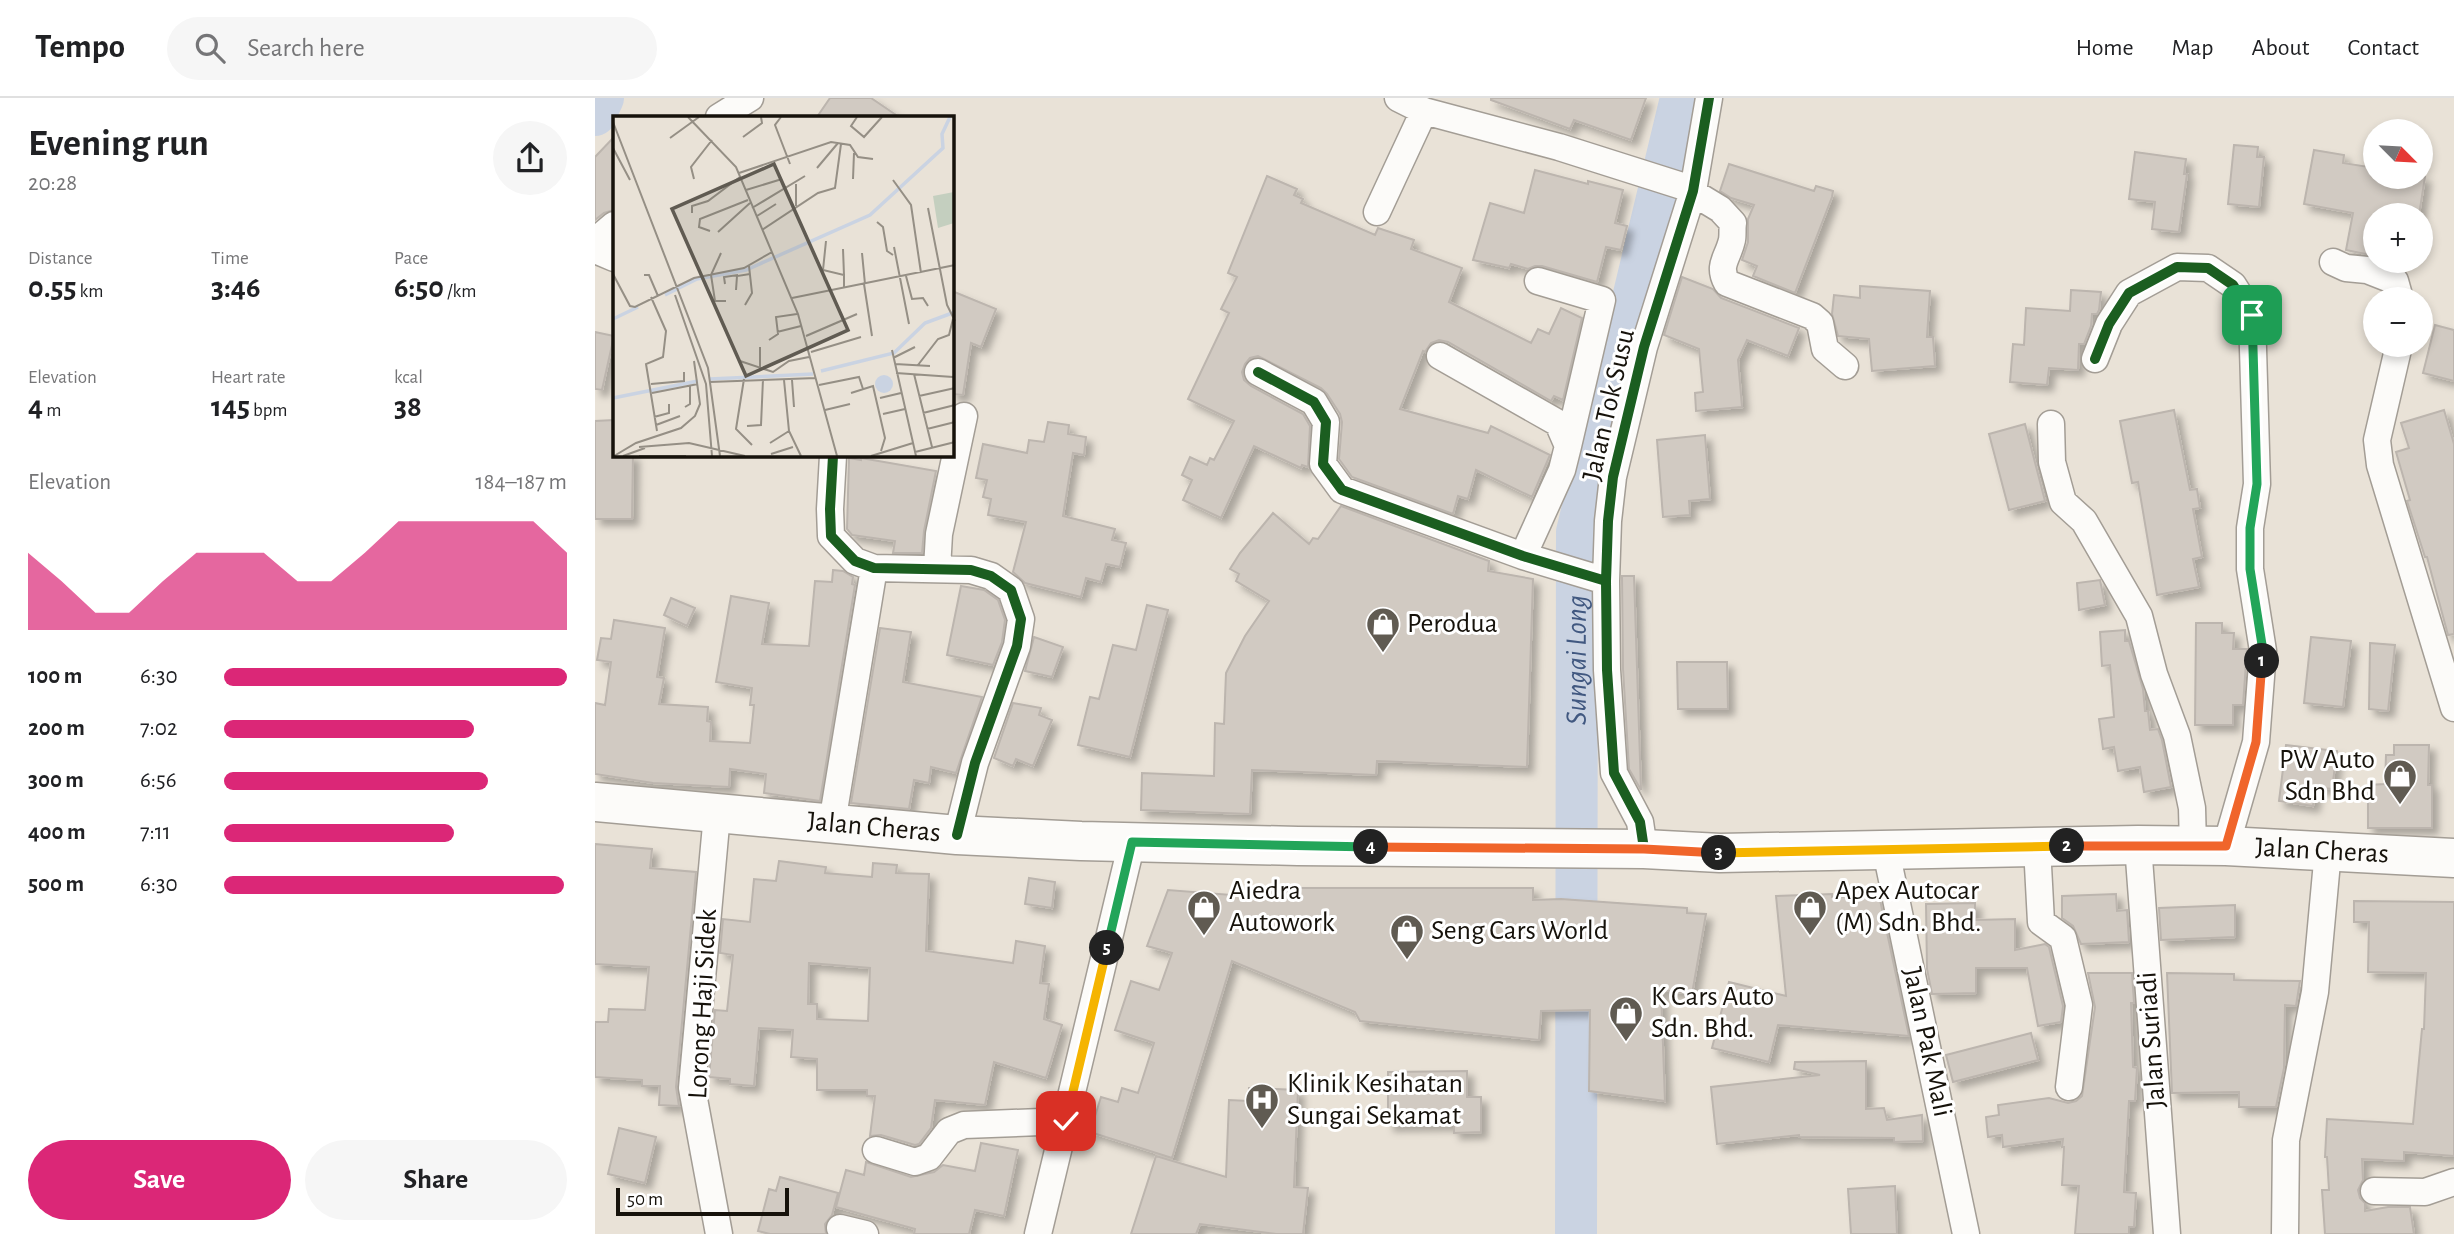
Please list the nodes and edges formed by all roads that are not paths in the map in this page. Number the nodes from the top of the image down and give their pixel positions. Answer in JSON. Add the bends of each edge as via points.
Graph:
{"nodes":[{"id":1,"x":750,"y":98,"type":"edge"},
{"id":2,"x":1398,"y":98,"type":"edge"},
{"id":3,"x":1709,"y":98,"type":"edge"},
{"id":4,"x":1423,"y":111,"type":"junction"},
{"id":5,"x":721,"y":116,"type":"edge"},
{"id":6,"x":1688,"y":188,"type":"junction"},
{"id":7,"x":1377,"y":212,"type":"dead end"},
{"id":8,"x":613,"y":226,"type":"edge"},
{"id":9,"x":595,"y":241,"type":"edge"},
{"id":10,"x":595,"y":250,"type":"edge"},
{"id":11,"x":613,"y":258,"type":"edge"},
{"id":12,"x":2333,"y":262,"type":"dead end"},
{"id":13,"x":1538,"y":281,"type":"dead end"},
{"id":14,"x":2397,"y":287,"type":"edge"},
{"id":15,"x":1440,"y":356,"type":"dead end"},
{"id":16,"x":2396,"y":357,"type":"edge"},
{"id":17,"x":2095,"y":359,"type":"dead end"},
{"id":18,"x":1845,"y":366,"type":"dead end"},
{"id":19,"x":1258,"y":372,"type":"dead end"},
{"id":20,"x":964,"y":416,"type":"dead end"},
{"id":21,"x":2051,"y":425,"type":"dead end"},
{"id":22,"x":1568,"y":446,"type":"junction"},
{"id":23,"x":833,"y":457,"type":"edge"},
{"id":24,"x":1527,"y":557,"type":"junction"},
{"id":25,"x":874,"y":568,"type":"junction"},
{"id":26,"x":937,"y":569,"type":"junction"},
{"id":27,"x":1599,"y":579,"type":"junction"},
{"id":28,"x":2454,"y":708,"type":"edge"},
{"id":29,"x":595,"y":802,"type":"edge"},
{"id":30,"x":717,"y":814,"type":"junction"},
{"id":31,"x":832,"y":823,"type":"junction"},
{"id":32,"x":957,"y":835,"type":"junction"},
{"id":33,"x":1132,"y":842,"type":"junction"},
{"id":34,"x":2138,"y":845,"type":"junction"},
{"id":35,"x":2210,"y":846,"type":"junction"},
{"id":36,"x":2037,"y":847,"type":"junction"},
{"id":37,"x":1626,"y":849,"type":"junction"},
{"id":38,"x":1887,"y":851,"type":"junction"},
{"id":39,"x":2327,"y":851,"type":"junction"},
{"id":40,"x":2454,"y":858,"type":"edge"},
{"id":41,"x":2069,"y":1087,"type":"dead end"},
{"id":42,"x":1066,"y":1121,"type":"junction"},
{"id":43,"x":876,"y":1150,"type":"dead end"},
{"id":44,"x":2454,"y":1182,"type":"edge"},
{"id":45,"x":2374,"y":1191,"type":"dead end"},
{"id":46,"x":719,"y":1234,"type":"edge"},
{"id":47,"x":1038,"y":1234,"type":"edge"},
{"id":48,"x":1966,"y":1234,"type":"edge"},
{"id":49,"x":2167,"y":1234,"type":"edge"},
{"id":50,"x":2285,"y":1234,"type":"edge"}],
"edges":[{"from":1,"to":5,"type":"street"},
{"from":2,"to":4,"type":"street"},
{"from":3,"to":6,"type":"street","name":"Jalan Tok Susu"},
{"from":4,"to":6,"type":"street"},
{"from":4,"to":7,"type":"street"},
{"from":6,"to":18,"type":"street","via":[[1733,223],[1723,263],[1727,283],[1812,316],[1820,323],[1825,349]]},
{"from":6,"to":27,"type":"street","name":"Jalan Tok Susu","via":[[1613,477]]},
{"from":8,"to":9,"type":"street"},
{"from":10,"to":11,"type":"street"},
{"from":12,"to":14,"type":"street","via":[[2367,270],[2395,281]]},
{"from":13,"to":22,"type":"street","via":[[1602,300]]},
{"from":15,"to":22,"type":"street","via":[[1558,423]]},
{"from":16,"to":28,"type":"street","via":[[2377,440],[2379,465]]},
{"from":17,"to":35,"type":"street","via":[[2109,324],[2129,293],[2177,267],[2208,268],[2233,285],[2252,315],[2257,484],[2250,569],[2263,651],[2256,742]]},
{"from":19,"to":24,"type":"street","via":[[1314,402],[1326,422],[1323,464],[1342,490]]},
{"from":20,"to":26,"type":"street","via":[[939,534]]},
{"from":21,"to":35,"type":"street","via":[[2052,462],[2063,502],[2084,521],[2139,616],[2177,736],[2192,808]]},
{"from":22,"to":24,"type":"street"},
{"from":23,"to":25,"type":"street","via":[[831,536],[855,561]]},
{"from":24,"to":27,"type":"street"},
{"from":25,"to":26,"type":"street"},
{"from":25,"to":31,"type":"street"},
{"from":26,"to":32,"type":"street","via":[[971,569],[991,576],[1011,590],[1021,619],[1017,646],[975,763]]},
{"from":27,"to":37,"type":"street","name":"Jalan Tok Susu","via":[[1614,773],[1640,822]]},
{"from":29,"to":30,"type":"main road","name":"Jalan Cheras"},
{"from":30,"to":31,"type":"main road","name":"Jalan Cheras"},
{"from":30,"to":46,"type":"street","name":"Lorong Haji Sidek","via":[[692,1088]]},
{"from":31,"to":32,"type":"main road","name":"Jalan Cheras"},
{"from":32,"to":33,"type":"main road","name":"Jalan Cheras"},
{"from":33,"to":37,"type":"main road","name":"Jalan Cheras"},
{"from":33,"to":42,"type":"street"},
{"from":34,"to":35,"type":"main road","name":"Jalan Cheras"},
{"from":34,"to":36,"type":"main road","name":"Jalan Cheras"},
{"from":34,"to":49,"type":"street","name":"Jalan Suriadi"},
{"from":35,"to":39,"type":"main road","name":"Jalan Cheras"},
{"from":36,"to":38,"type":"main road","name":"Jalan Cheras"},
{"from":36,"to":41,"type":"street","via":[[2041,922],[2063,939],[2079,1005]]},
{"from":37,"to":38,"type":"main road","name":"Jalan Cheras"},
{"from":38,"to":48,"type":"street","name":"Jalan Pak Mali"},
{"from":39,"to":40,"type":"main road","name":"Jalan Cheras"},
{"from":39,"to":50,"type":"street","via":[[2315,992],[2286,1140]]},
{"from":42,"to":43,"type":"street","via":[[964,1125],[949,1131],[929,1157],[915,1162]]},
{"from":42,"to":47,"type":"street"},
{"from":44,"to":45,"type":"street","via":[[2425,1192]]}]}
